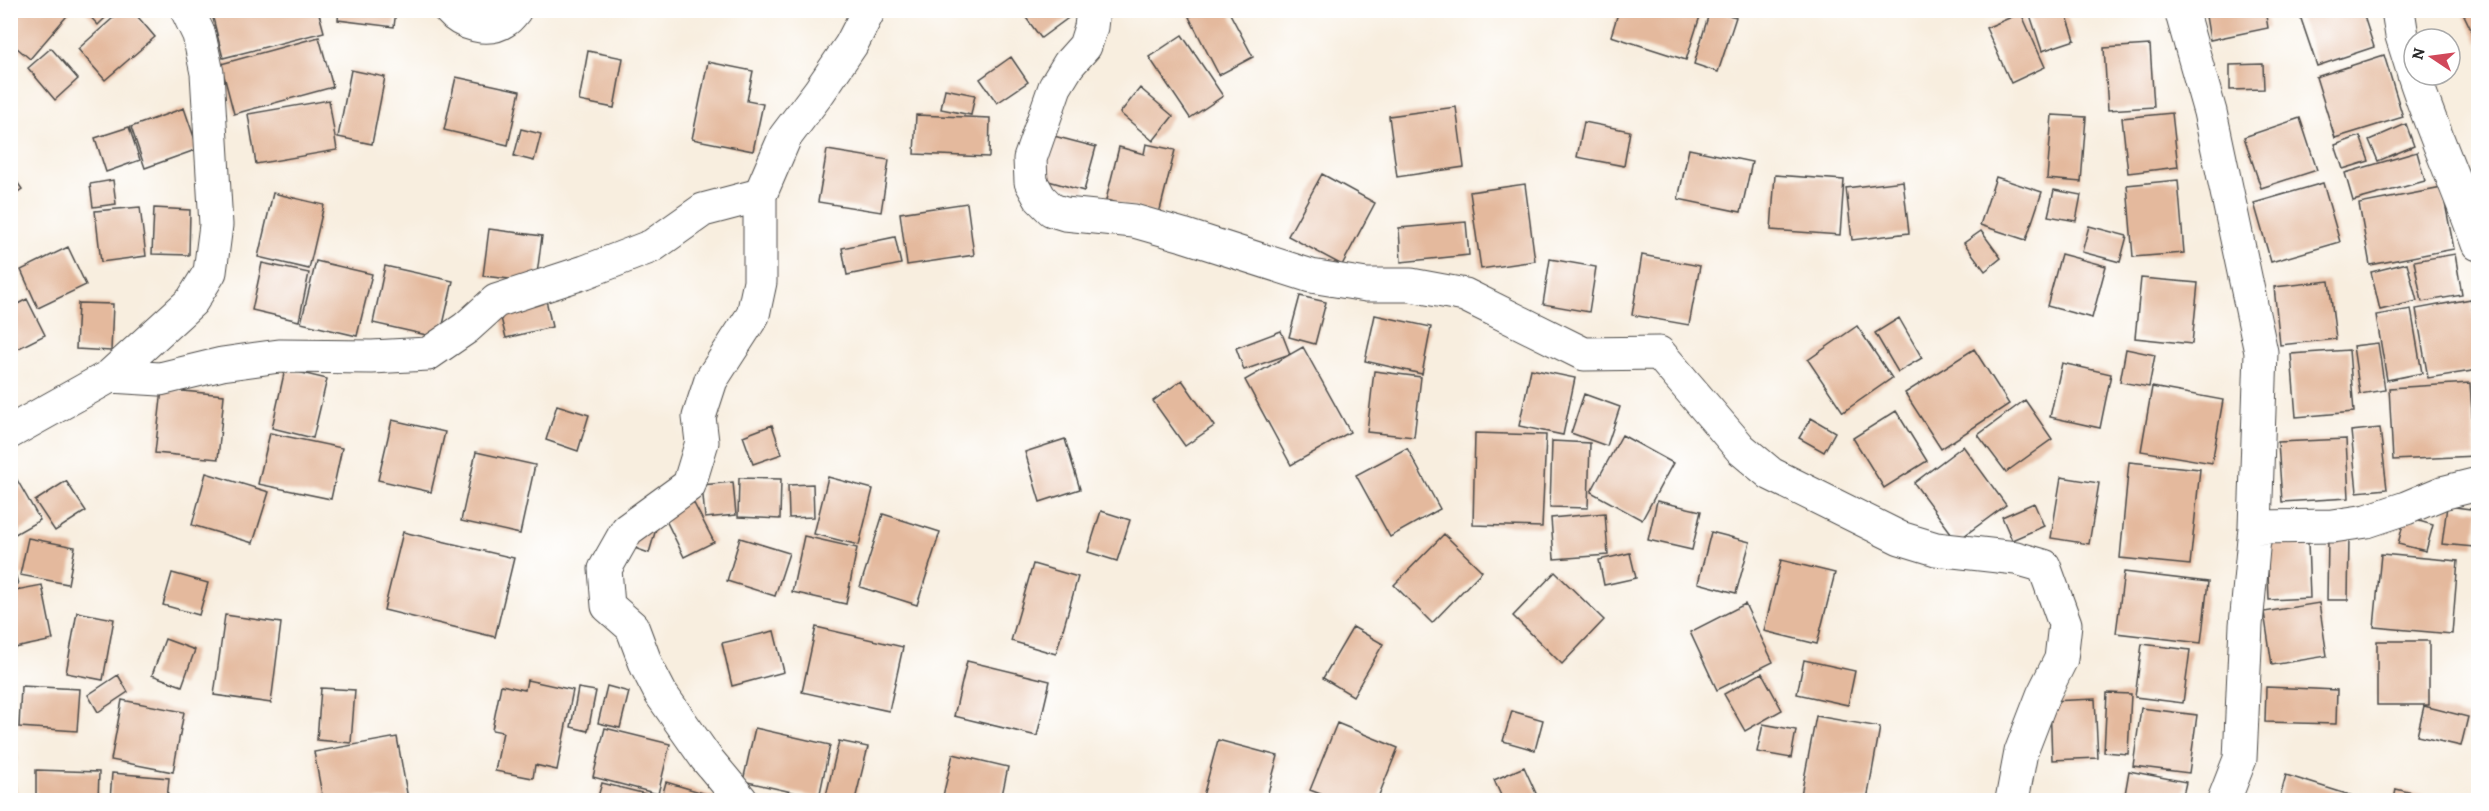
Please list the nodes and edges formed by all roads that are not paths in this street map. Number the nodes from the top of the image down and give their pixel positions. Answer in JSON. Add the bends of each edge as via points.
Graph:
{"nodes":[{"id":1,"x":187,"y":10,"type":"edge"},
{"id":2,"x":450,"y":10,"type":"edge"},
{"id":3,"x":515,"y":10,"type":"edge"},
{"id":4,"x":869,"y":10,"type":"edge"},
{"id":5,"x":1093,"y":10,"type":"edge"},
{"id":6,"x":2181,"y":10,"type":"edge"},
{"id":7,"x":2398,"y":10,"type":"edge"},
{"id":8,"x":2402,"y":36,"type":"edge"},
{"id":9,"x":2418,"y":87,"type":"edge"},
{"id":10,"x":760,"y":195,"type":"junction"},
{"id":11,"x":2478,"y":244,"type":"edge"},
{"id":12,"x":110,"y":376,"type":"junction"},
{"id":13,"x":10,"y":432,"type":"edge"},
{"id":14,"x":2478,"y":484,"type":"edge"},
{"id":15,"x":2255,"y":527,"type":"junction"},
{"id":16,"x":741,"y":801,"type":"edge"},
{"id":17,"x":2012,"y":801,"type":"edge"},
{"id":18,"x":2224,"y":801,"type":"edge"}],
"edges":[{"from":1,"to":12,"type":"street","via":[[199,35],[207,73],[216,225],[210,273],[192,301]]},
{"from":2,"to":3,"type":"street","via":[[457,18],[477,26],[503,22]]},
{"from":4,"to":10,"type":"street","via":[[832,73],[785,137]]},
{"from":5,"to":17,"type":"street","via":[[1085,46],[1054,87],[1030,159],[1031,182],[1052,210],[1134,221],[1311,276],[1366,285],[1411,285],[1465,295],[1584,354],[1659,353],[1741,449],[1771,474],[1900,538],[1936,549],[2016,558],[2044,566],[2065,624],[2061,659],[2020,752]]},
{"from":6,"to":15,"type":"street","via":[[2210,112],[2261,352]]},
{"from":7,"to":8,"type":"street"},
{"from":9,"to":11,"type":"street"},
{"from":10,"to":12,"type":"street","via":[[703,210],[652,246],[496,301],[428,354],[279,356],[160,379]]},
{"from":10,"to":16,"type":"street","via":[[760,282],[753,315],[711,380],[699,417],[702,442],[689,485],[627,531],[605,569],[608,606],[632,627],[661,694]]},
{"from":12,"to":13,"type":"street"},
{"from":14,"to":15,"type":"street","via":[[2367,521],[2333,526]]},
{"from":15,"to":18,"type":"street","via":[[2246,625],[2241,759]]}]}
